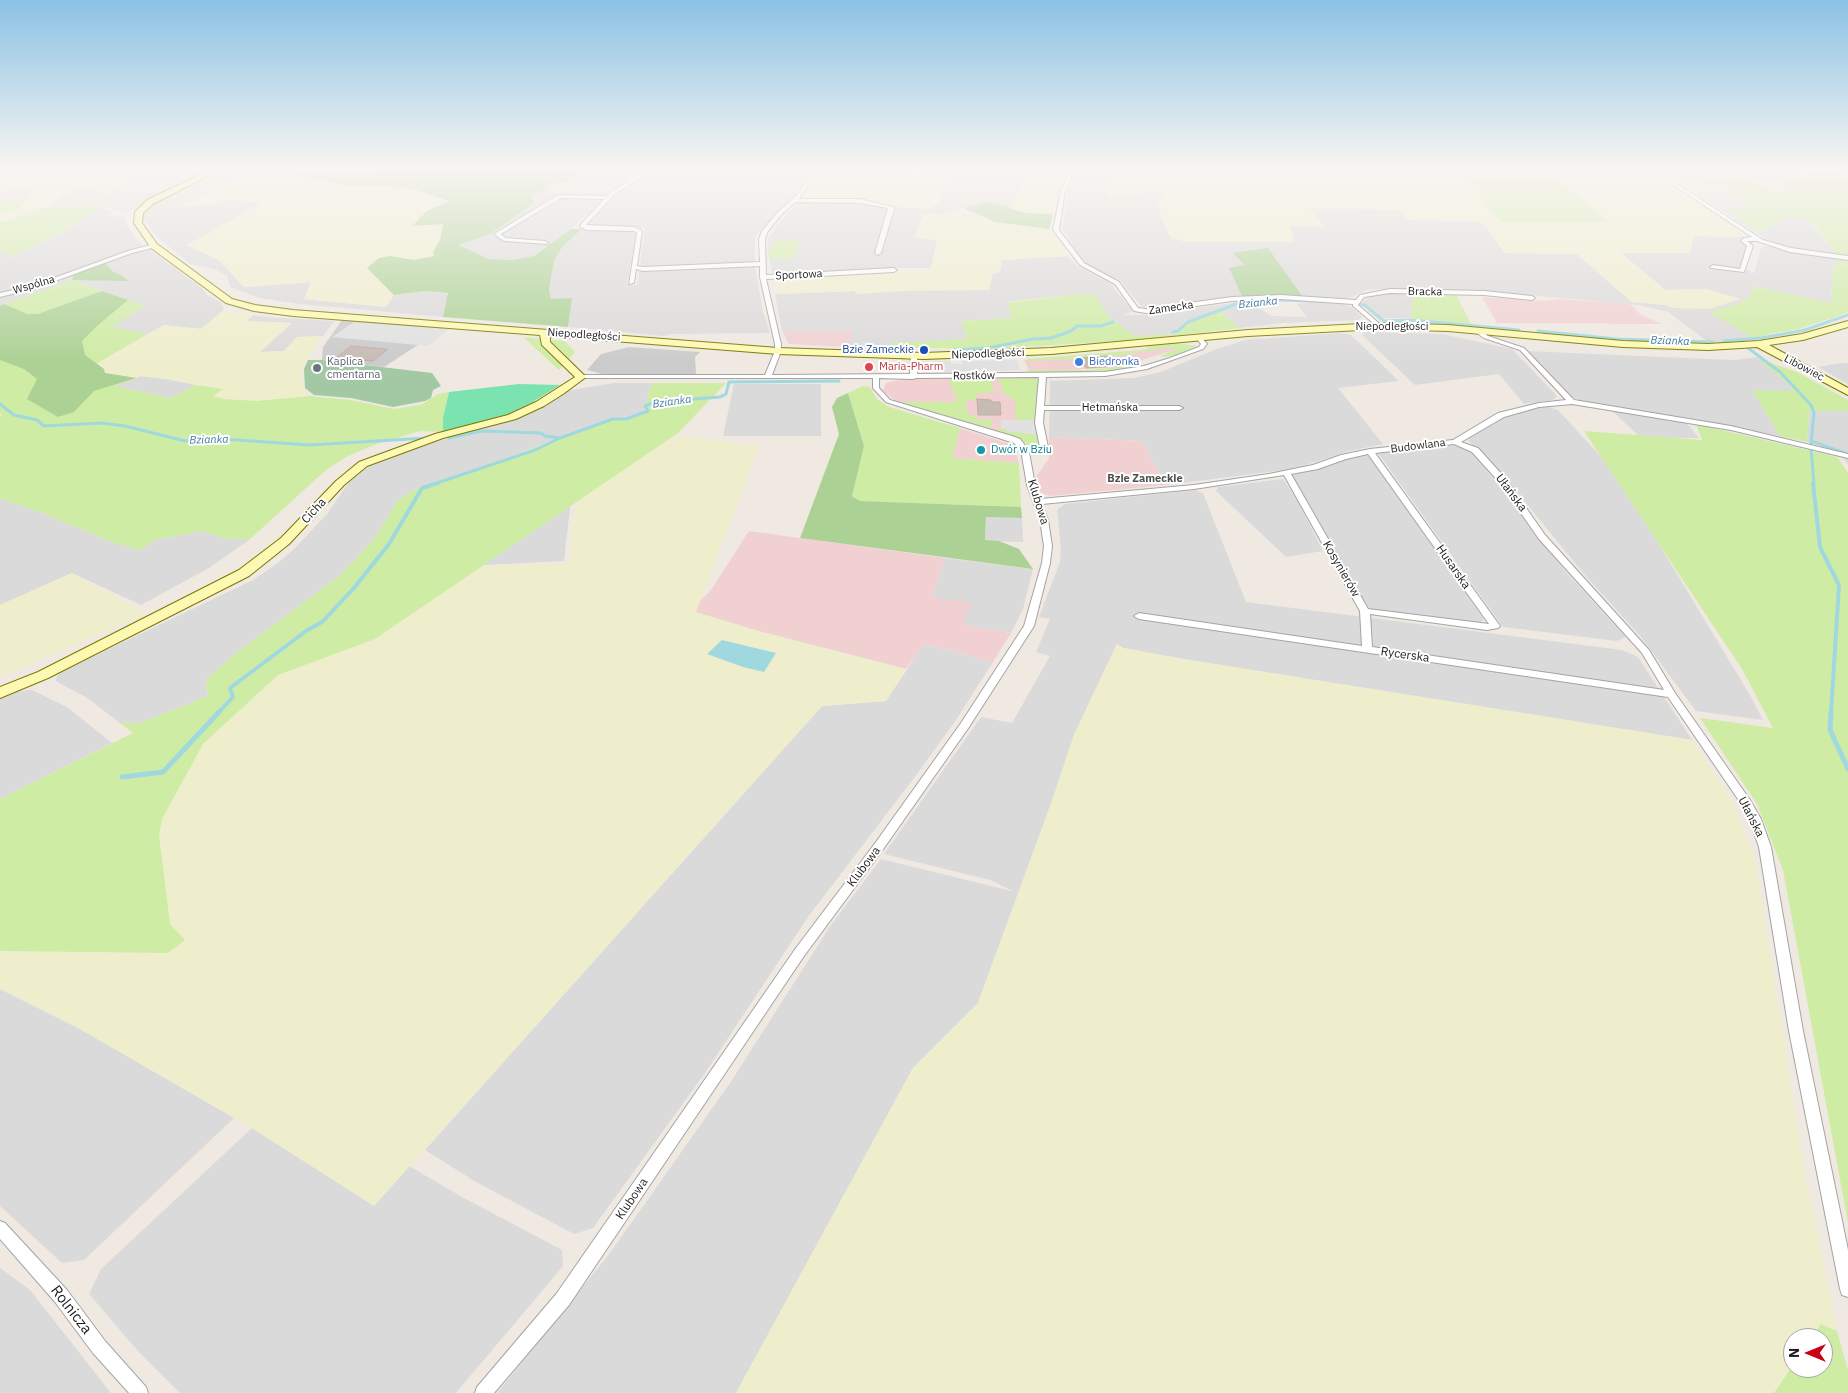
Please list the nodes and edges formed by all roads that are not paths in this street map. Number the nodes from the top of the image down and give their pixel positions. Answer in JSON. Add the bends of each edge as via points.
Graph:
{"nodes":[{"id":1,"x":146,"y":234,"type":"edge"},
{"id":2,"x":497,"y":234,"type":"edge"},
{"id":3,"x":640,"y":234,"type":"edge"},
{"id":4,"x":764,"y":234,"type":"edge"},
{"id":5,"x":883,"y":234,"type":"edge"},
{"id":6,"x":1059,"y":234,"type":"edge"},
{"id":7,"x":1750,"y":234,"type":"edge"},
{"id":8,"x":1758,"y":239,"type":"junction"},
{"id":9,"x":545,"y":243,"type":"dead end"},
{"id":10,"x":154,"y":246,"type":"junction"},
{"id":11,"x":878,"y":253,"type":"dead end"},
{"id":12,"x":1848,"y":258,"type":"edge"},
{"id":13,"x":762,"y":264,"type":"junction"},
{"id":14,"x":634,"y":267,"type":"junction"},
{"id":15,"x":1713,"y":267,"type":"dead end"},
{"id":16,"x":894,"y":270,"type":"dead end"},
{"id":17,"x":763,"y":277,"type":"junction"},
{"id":18,"x":632,"y":283,"type":"dead end"},
{"id":19,"x":0,"y":294,"type":"edge"},
{"id":20,"x":1532,"y":298,"type":"dead end"},
{"id":21,"x":1356,"y":302,"type":"junction"},
{"id":22,"x":1848,"y":324,"type":"edge"},
{"id":23,"x":1379,"y":326,"type":"junction"},
{"id":24,"x":1476,"y":330,"type":"junction"},
{"id":25,"x":545,"y":332,"type":"junction"},
{"id":26,"x":1199,"y":338,"type":"junction"},
{"id":27,"x":1759,"y":344,"type":"junction"},
{"id":28,"x":778,"y":351,"type":"junction"},
{"id":29,"x":914,"y":356,"type":"junction"},
{"id":30,"x":1043,"y":375,"type":"junction"},
{"id":31,"x":581,"y":376,"type":"junction"},
{"id":32,"x":768,"y":377,"type":"junction"},
{"id":33,"x":876,"y":377,"type":"junction"},
{"id":34,"x":913,"y":377,"type":"junction"},
{"id":35,"x":1848,"y":392,"type":"edge"},
{"id":36,"x":1572,"y":402,"type":"junction"},
{"id":37,"x":1041,"y":408,"type":"junction"},
{"id":38,"x":1179,"y":408,"type":"dead end"},
{"id":39,"x":1455,"y":442,"type":"junction"},
{"id":40,"x":1025,"y":450,"type":"junction"},
{"id":41,"x":1370,"y":451,"type":"junction"},
{"id":42,"x":1848,"y":456,"type":"edge"},
{"id":43,"x":1286,"y":473,"type":"junction"},
{"id":44,"x":1038,"y":502,"type":"junction"},
{"id":45,"x":1364,"y":611,"type":"junction"},
{"id":46,"x":1139,"y":616,"type":"dead end"},
{"id":47,"x":1426,"y":620,"type":"joint"},
{"id":48,"x":1367,"y":650,"type":"junction"},
{"id":49,"x":0,"y":693,"type":"edge"},
{"id":50,"x":1671,"y":694,"type":"junction"},
{"id":51,"x":0,"y":1228,"type":"edge"},
{"id":52,"x":1848,"y":1289,"type":"edge"},
{"id":53,"x":140,"y":1393,"type":"edge"},
{"id":54,"x":483,"y":1393,"type":"edge"}],
"edges":[{"from":1,"to":10,"type":"street","name":"Niepodległości"},
{"from":2,"to":9,"type":"street","via":[[504,239]]},
{"from":3,"to":14,"type":"street"},
{"from":4,"to":13,"type":"street","name":"Sportowa"},
{"from":5,"to":11,"type":"street"},
{"from":6,"to":21,"type":"street","name":"Zamecka","via":[[1082,264],[1117,283],[1136,310],[1281,297]]},
{"from":7,"to":8,"type":"street"},
{"from":8,"to":12,"type":"street","via":[[1790,250]]},
{"from":8,"to":15,"type":"street","via":[[1744,241],[1750,246],[1742,271]]},
{"from":10,"to":19,"type":"street","name":"Wspólna","via":[[34,287]]},
{"from":10,"to":25,"type":"street","name":"Niepodległości","via":[[223,297],[243,306],[293,313]]},
{"from":13,"to":14,"type":"street"},
{"from":13,"to":17,"type":"street","name":"Sportowa"},
{"from":14,"to":18,"type":"street"},
{"from":16,"to":17,"type":"street","name":"Sportowa"},
{"from":17,"to":28,"type":"street","name":"Sportowa"},
{"from":20,"to":21,"type":"street","name":"Bracka","via":[[1484,293],[1390,291],[1362,296]]},
{"from":21,"to":23,"type":"street","via":[[1355,305]]},
{"from":22,"to":27,"type":"street","name":"Niepodległości","via":[[1803,337]]},
{"from":23,"to":24,"type":"street","name":"Niepodległości"},
{"from":23,"to":26,"type":"street","name":"Niepodległości"},
{"from":24,"to":27,"type":"street","name":"Niepodległości","via":[[1642,345]]},
{"from":24,"to":36,"type":"street","via":[[1486,338],[1522,349]]},
{"from":25,"to":28,"type":"street","name":"Niepodległości"},
{"from":25,"to":31,"type":"street","via":[[545,343]]},
{"from":26,"to":29,"type":"street","name":"Niepodległości","via":[[1051,351]]},
{"from":26,"to":30,"type":"street","name":"Rostków","via":[[1204,344],[1201,348],[1145,368],[1104,374]]},
{"from":27,"to":35,"type":"street","name":"Libowiec"},
{"from":28,"to":29,"type":"street","name":"Niepodległości"},
{"from":28,"to":32,"type":"street"},
{"from":29,"to":34,"type":"street"},
{"from":30,"to":34,"type":"street","name":"Rostków"},
{"from":30,"to":37,"type":"street"},
{"from":31,"to":32,"type":"street","name":"Rostków"},
{"from":31,"to":49,"type":"street","name":"Cicha","via":[[540,404],[512,417],[439,436],[363,464],[340,483],[284,542],[244,573],[44,675]]},
{"from":32,"to":33,"type":"street","name":"Rostków"},
{"from":33,"to":34,"type":"street","name":"Rostków"},
{"from":33,"to":40,"type":"street","via":[[876,388],[888,401],[1009,438]]},
{"from":36,"to":39,"type":"street","name":"Budowlana","via":[[1539,405],[1501,415]]},
{"from":36,"to":42,"type":"street","name":"Budowlana","via":[[1731,428]]},
{"from":37,"to":38,"type":"street","name":"Hetmańska"},
{"from":37,"to":40,"type":"street","via":[[1039,423],[1044,449]]},
{"from":39,"to":41,"type":"street","name":"Budowlana"},
{"from":39,"to":50,"type":"street","name":"Ułańska","via":[[1475,450],[1503,481],[1542,537],[1646,652]]},
{"from":40,"to":44,"type":"street","name":"Klubowa"},
{"from":41,"to":43,"type":"street","name":"Budowlana"},
{"from":41,"to":47,"type":"street","name":"Husarska","via":[[1495,626],[1487,628]]},
{"from":43,"to":44,"type":"street","name":"Budowlana","via":[[1194,487]]},
{"from":43,"to":45,"type":"street","name":"Kosynierów"},
{"from":44,"to":54,"type":"street","name":"Klubowa","via":[[1048,546],[1029,626],[965,725],[800,952],[563,1299]]},
{"from":45,"to":47,"type":"street","name":"Kosynierów"},
{"from":45,"to":48,"type":"street"},
{"from":46,"to":48,"type":"street","name":"Rycerska"},
{"from":48,"to":50,"type":"street","name":"Rycerska"},
{"from":50,"to":52,"type":"street","name":"Ułańska","via":[[1746,804],[1765,847],[1796,1031]]},
{"from":51,"to":53,"type":"street","name":"Rolnicza","via":[[61,1296]]}]}
